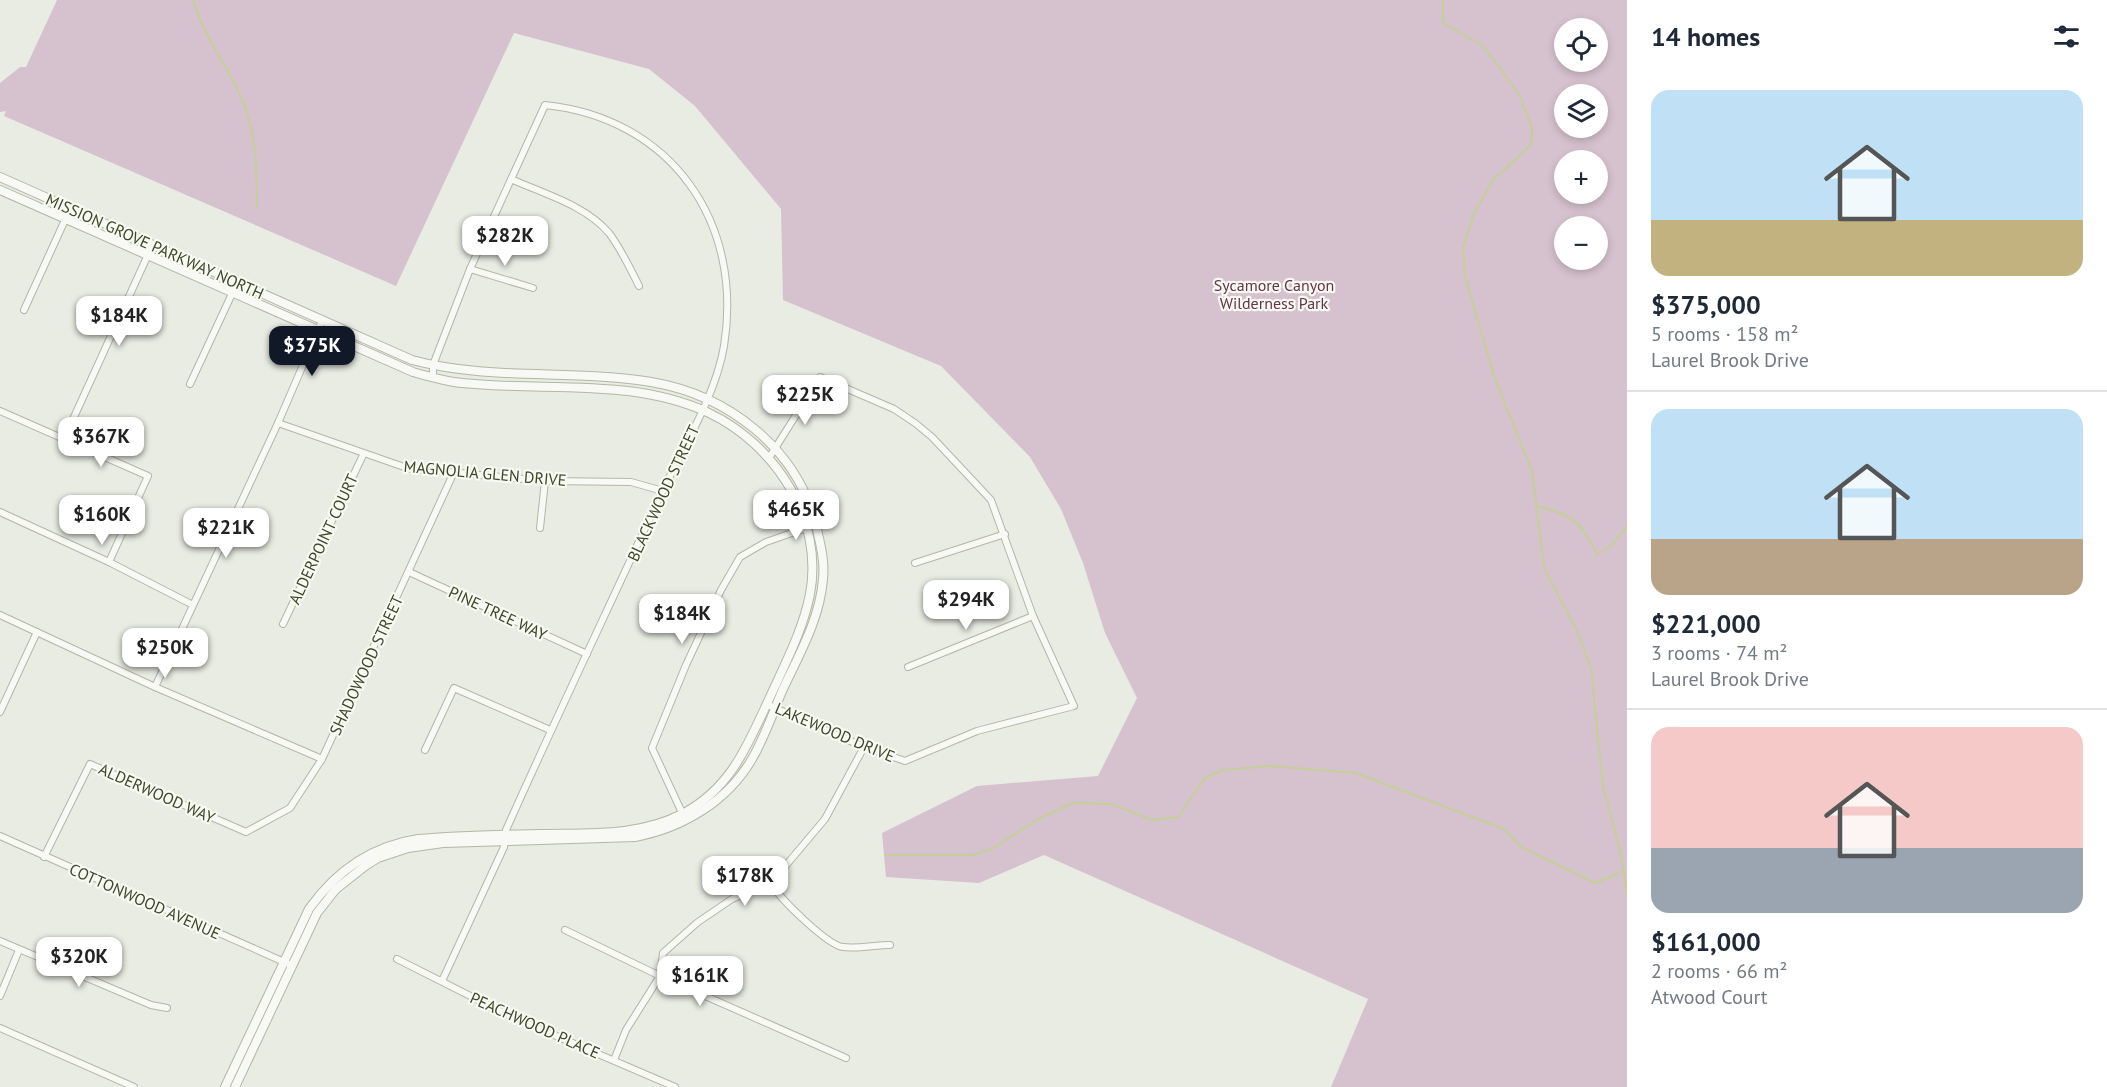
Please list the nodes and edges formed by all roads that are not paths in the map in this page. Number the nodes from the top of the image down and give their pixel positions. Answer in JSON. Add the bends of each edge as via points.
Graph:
{"nodes":[{"id":1,"x":0,"y":177,"type":"edge"},
{"id":2,"x":512,"y":179,"type":"junction"},
{"id":3,"x":0,"y":190,"type":"edge"},
{"id":4,"x":70,"y":209,"type":"junction"},
{"id":5,"x":66,"y":220,"type":"junction"},
{"id":6,"x":152,"y":246,"type":"junction"},
{"id":7,"x":148,"y":256,"type":"junction"},
{"id":8,"x":470,"y":269,"type":"junction"},
{"id":9,"x":237,"y":283,"type":"junction"},
{"id":10,"x":639,"y":286,"type":"dead end"},
{"id":11,"x":532,"y":288,"type":"dead end"},
{"id":12,"x":232,"y":293,"type":"junction"},
{"id":13,"x":24,"y":310,"type":"dead end"},
{"id":14,"x":322,"y":321,"type":"junction"},
{"id":15,"x":318,"y":332,"type":"junction"},
{"id":16,"x":433,"y":365,"type":"junction"},
{"id":17,"x":433,"y":376,"type":"junction"},
{"id":18,"x":190,"y":384,"type":"dead end"},
{"id":19,"x":706,"y":400,"type":"junction"},
{"id":20,"x":0,"y":411,"type":"edge"},
{"id":21,"x":702,"y":411,"type":"junction"},
{"id":22,"x":278,"y":423,"type":"junction"},
{"id":23,"x":64,"y":439,"type":"junction"},
{"id":24,"x":776,"y":450,"type":"junction"},
{"id":25,"x":363,"y":454,"type":"junction"},
{"id":26,"x":769,"y":458,"type":"junction"},
{"id":27,"x":454,"y":472,"type":"junction"},
{"id":28,"x":545,"y":481,"type":"junction"},
{"id":29,"x":663,"y":491,"type":"junction"},
{"id":30,"x":0,"y":512,"type":"edge"},
{"id":31,"x":816,"y":526,"type":"junction"},
{"id":32,"x":540,"y":528,"type":"dead end"},
{"id":33,"x":807,"y":528,"type":"junction"},
{"id":34,"x":1005,"y":534,"type":"junction"},
{"id":35,"x":109,"y":562,"type":"junction"},
{"id":36,"x":915,"y":563,"type":"dead end"},
{"id":37,"x":409,"y":572,"type":"junction"},
{"id":38,"x":192,"y":604,"type":"junction"},
{"id":39,"x":0,"y":615,"type":"edge"},
{"id":40,"x":1033,"y":616,"type":"junction"},
{"id":41,"x":283,"y":624,"type":"dead end"},
{"id":42,"x":37,"y":632,"type":"junction"},
{"id":43,"x":587,"y":654,"type":"junction"},
{"id":44,"x":908,"y":667,"type":"dead end"},
{"id":45,"x":155,"y":687,"type":"junction"},
{"id":46,"x":766,"y":704,"type":"junction"},
{"id":47,"x":775,"y":707,"type":"junction"},
{"id":48,"x":0,"y":712,"type":"edge"},
{"id":49,"x":550,"y":730,"type":"junction"},
{"id":50,"x":864,"y":747,"type":"junction"},
{"id":51,"x":425,"y":750,"type":"dead end"},
{"id":52,"x":322,"y":759,"type":"junction"},
{"id":53,"x":685,"y":817,"type":"junction"},
{"id":54,"x":246,"y":832,"type":"joint"},
{"id":55,"x":0,"y":836,"type":"edge"},
{"id":56,"x":505,"y":838,"type":"junction"},
{"id":57,"x":44,"y":857,"type":"junction"},
{"id":58,"x":771,"y":883,"type":"junction"},
{"id":59,"x":566,"y":930,"type":"dead end"},
{"id":60,"x":0,"y":941,"type":"edge"},
{"id":61,"x":890,"y":945,"type":"dead end"},
{"id":62,"x":19,"y":950,"type":"junction"},
{"id":63,"x":397,"y":959,"type":"dead end"},
{"id":64,"x":283,"y":962,"type":"junction"},
{"id":65,"x":291,"y":965,"type":"junction"},
{"id":66,"x":660,"y":976,"type":"junction"},
{"id":67,"x":442,"y":981,"type":"junction"},
{"id":68,"x":0,"y":996,"type":"edge"},
{"id":69,"x":167,"y":1008,"type":"dead end"},
{"id":70,"x":0,"y":1028,"type":"edge"},
{"id":71,"x":846,"y":1058,"type":"dead end"},
{"id":72,"x":614,"y":1060,"type":"junction"},
{"id":73,"x":134,"y":1087,"type":"edge"},
{"id":74,"x":225,"y":1087,"type":"edge"},
{"id":75,"x":235,"y":1087,"type":"edge"},
{"id":76,"x":675,"y":1087,"type":"edge"}],
"edges":[{"from":1,"to":4,"type":"street","name":"MISSION GROVE PARKWAY NORTH"},
{"from":2,"to":8,"type":"street"},
{"from":2,"to":10,"type":"street","via":[[592,218],[618,246]]},
{"from":2,"to":19,"type":"street","name":"BLACKWOOD STREET","via":[[545,105],[576,109],[624,127],[675,167],[700,198],[716,232],[728,290],[724,347]]},
{"from":3,"to":5,"type":"street","name":"MISSION GROVE PARKWAY NORTH"},
{"from":4,"to":5,"type":"street"},
{"from":4,"to":6,"type":"street","name":"MISSION GROVE PARKWAY NORTH"},
{"from":5,"to":7,"type":"street","name":"MISSION GROVE PARKWAY NORTH"},
{"from":5,"to":13,"type":"street"},
{"from":6,"to":7,"type":"street"},
{"from":6,"to":9,"type":"street","name":"MISSION GROVE PARKWAY NORTH"},
{"from":7,"to":12,"type":"street","name":"MISSION GROVE PARKWAY NORTH"},
{"from":7,"to":23,"type":"street"},
{"from":8,"to":11,"type":"street"},
{"from":8,"to":16,"type":"street"},
{"from":9,"to":12,"type":"street"},
{"from":9,"to":14,"type":"street","name":"MISSION GROVE PARKWAY NORTH"},
{"from":12,"to":15,"type":"street","name":"MISSION GROVE PARKWAY NORTH"},
{"from":12,"to":18,"type":"street"},
{"from":14,"to":15,"type":"street"},
{"from":14,"to":16,"type":"street","name":"MISSION GROVE PARKWAY NORTH"},
{"from":15,"to":17,"type":"street","name":"MISSION GROVE PARKWAY NORTH","via":[[397,367]]},
{"from":15,"to":22,"type":"street"},
{"from":16,"to":17,"type":"street"},
{"from":16,"to":19,"type":"street","name":"MISSION GROVE PARKWAY NORTH","via":[[478,372],[632,379],[667,385]]},
{"from":17,"to":21,"type":"street","name":"MISSION GROVE PARKWAY NORTH","via":[[455,382],[648,394]]},
{"from":19,"to":21,"type":"street","name":"BLACKWOOD STREET"},
{"from":19,"to":24,"type":"street","name":"MISSION GROVE PARKWAY NORTH","via":[[755,429]]},
{"from":20,"to":23,"type":"street"},
{"from":21,"to":26,"type":"street","name":"MISSION GROVE PARKWAY NORTH","via":[[730,425]]},
{"from":21,"to":29,"type":"street","name":"BLACKWOOD STREET"},
{"from":22,"to":25,"type":"street","name":"MAGNOLIA GLEN DRIVE"},
{"from":22,"to":38,"type":"street"},
{"from":23,"to":35,"type":"street","via":[[148,476]]},
{"from":24,"to":26,"type":"street"},
{"from":24,"to":31,"type":"street","name":"MISSION GROVE PARKWAY NORTH","via":[[804,488]]},
{"from":24,"to":34,"type":"street","via":[[820,377],[894,409],[932,437],[991,500]]},
{"from":25,"to":27,"type":"street","name":"MAGNOLIA GLEN DRIVE","via":[[407,468]]},
{"from":25,"to":41,"type":"street","name":"ALDERPOINT COURT"},
{"from":26,"to":33,"type":"street","name":"MISSION GROVE PARKWAY NORTH","via":[[794,495]]},
{"from":27,"to":28,"type":"street","name":"MAGNOLIA GLEN DRIVE"},
{"from":27,"to":37,"type":"street","name":"SHADOWOOD STREET"},
{"from":28,"to":29,"type":"street","name":"MAGNOLIA GLEN DRIVE","via":[[631,482]]},
{"from":28,"to":32,"type":"street"},
{"from":29,"to":43,"type":"street","name":"BLACKWOOD STREET"},
{"from":30,"to":35,"type":"street"},
{"from":31,"to":33,"type":"street"},
{"from":31,"to":47,"type":"street","name":"MISSION GROVE PARKWAY NORTH","via":[[823,562],[817,612]]},
{"from":33,"to":46,"type":"street","name":"MISSION GROVE PARKWAY NORTH","via":[[812,564],[810,593],[799,633]]},
{"from":33,"to":53,"type":"street","via":[[766,542],[740,557],[686,665],[652,748]]},
{"from":34,"to":36,"type":"street"},
{"from":34,"to":40,"type":"street"},
{"from":35,"to":38,"type":"street"},
{"from":37,"to":43,"type":"street","name":"PINE TREE WAY"},
{"from":37,"to":52,"type":"street","name":"SHADOWOOD STREET"},
{"from":38,"to":45,"type":"street"},
{"from":39,"to":42,"type":"street"},
{"from":40,"to":44,"type":"street"},
{"from":40,"to":50,"type":"street","name":"LAKEWOOD DRIVE","via":[[1074,706],[977,731],[905,762]]},
{"from":42,"to":45,"type":"street"},
{"from":42,"to":48,"type":"street"},
{"from":43,"to":49,"type":"street","name":"BLACKWOOD STREET"},
{"from":45,"to":52,"type":"street"},
{"from":46,"to":47,"type":"street","name":"LAKEWOOD DRIVE"},
{"from":46,"to":53,"type":"street","name":"MISSION GROVE PARKWAY NORTH","via":[[732,772]]},
{"from":47,"to":50,"type":"street","name":"LAKEWOOD DRIVE"},
{"from":47,"to":53,"type":"street","name":"MISSION GROVE PARKWAY NORTH","via":[[752,759],[735,783],[710,806]]},
{"from":49,"to":51,"type":"street","via":[[454,688]]},
{"from":49,"to":56,"type":"street","name":"BLACKWOOD STREET"},
{"from":50,"to":58,"type":"street","via":[[825,819]]},
{"from":52,"to":54,"type":"street","name":"SHADOWOOD STREET","via":[[290,808]]},
{"from":53,"to":56,"type":"street","name":"MISSION GROVE PARKWAY NORTH","via":[[666,829],[635,837]]},
{"from":54,"to":57,"type":"street","name":"ALDERWOOD WAY","via":[[90,764]]},
{"from":55,"to":57,"type":"street","name":"COTTONWOOD AVENUE"},
{"from":56,"to":64,"type":"street","name":"MISSION GROVE PARKWAY NORTH","via":[[418,839],[368,854],[318,897]]},
{"from":56,"to":65,"type":"street","name":"MISSION GROVE PARKWAY NORTH","via":[[426,844],[378,858],[349,877],[325,902]]},
{"from":56,"to":67,"type":"street","name":"BLACKWOOD STREET"},
{"from":57,"to":64,"type":"street","name":"COTTONWOOD AVENUE"},
{"from":58,"to":61,"type":"street","via":[[778,896],[841,947]]},
{"from":58,"to":66,"type":"street","via":[[732,899],[698,922],[663,952]]},
{"from":59,"to":66,"type":"street"},
{"from":60,"to":62,"type":"street"},
{"from":62,"to":68,"type":"street"},
{"from":62,"to":69,"type":"street","via":[[151,1005]]},
{"from":63,"to":67,"type":"street","name":"PEACHWOOD PLACE"},
{"from":64,"to":65,"type":"street","name":"COTTONWOOD AVENUE"},
{"from":64,"to":74,"type":"street","name":"MISSION GROVE PARKWAY NORTH"},
{"from":65,"to":75,"type":"street","name":"MISSION GROVE PARKWAY NORTH"},
{"from":66,"to":71,"type":"street"},
{"from":66,"to":72,"type":"street","via":[[626,1030]]},
{"from":67,"to":72,"type":"street","name":"PEACHWOOD PLACE","via":[[512,1017]]},
{"from":70,"to":73,"type":"street"},
{"from":72,"to":76,"type":"street","name":"PEACHWOOD PLACE"}]}
